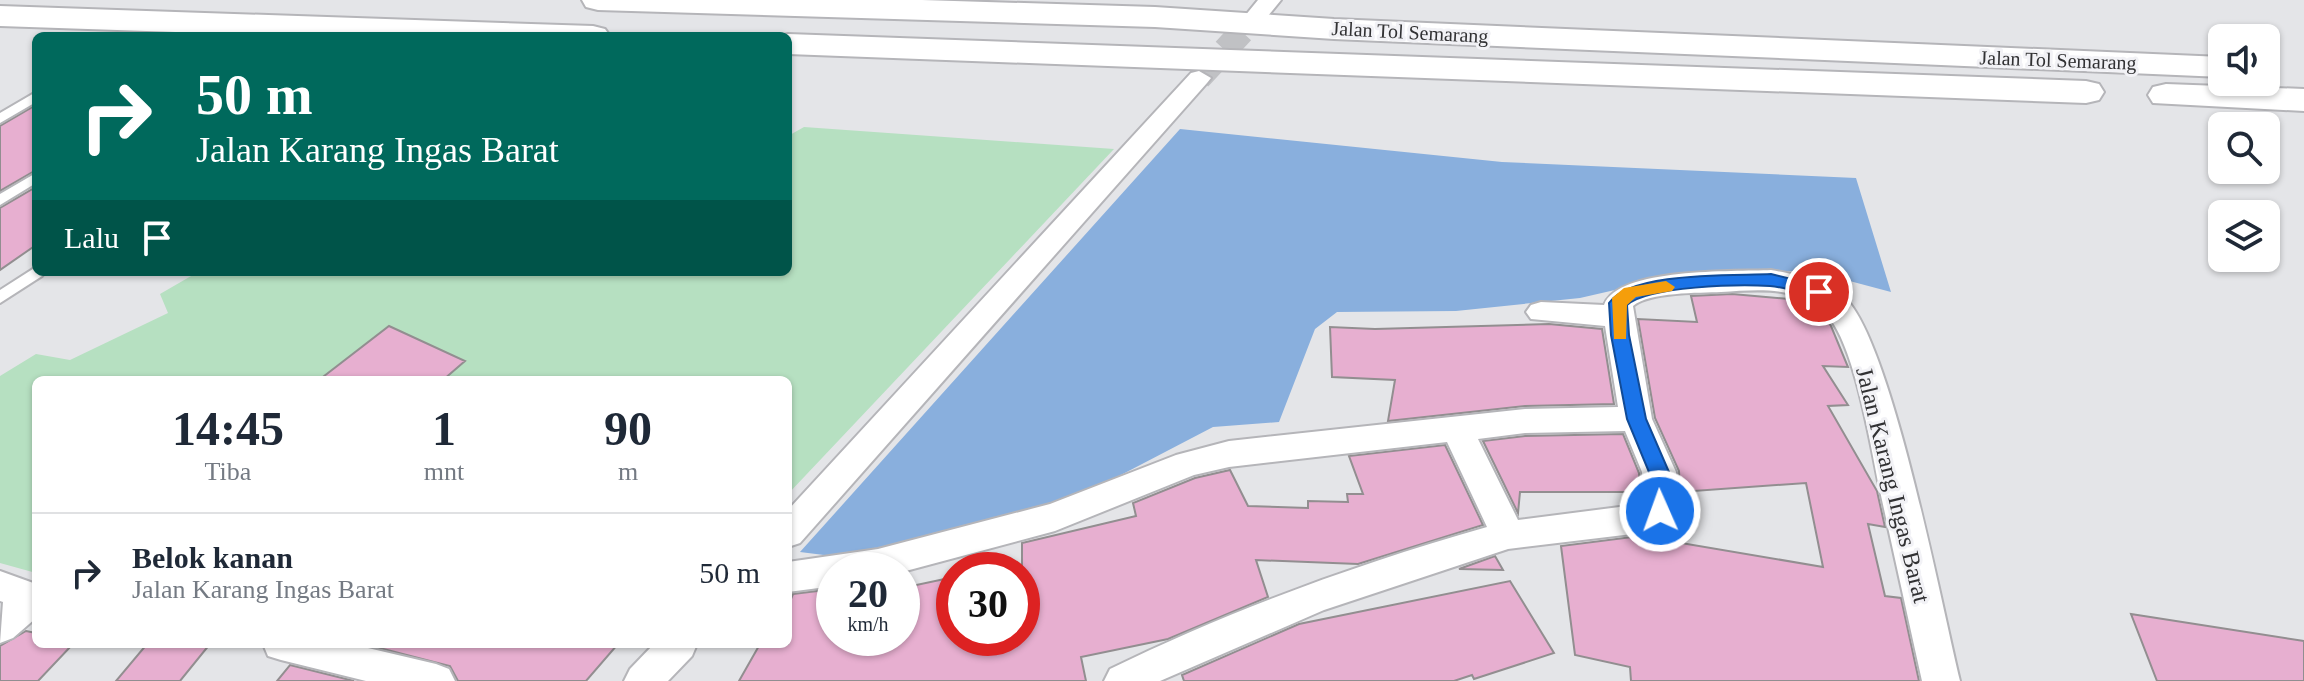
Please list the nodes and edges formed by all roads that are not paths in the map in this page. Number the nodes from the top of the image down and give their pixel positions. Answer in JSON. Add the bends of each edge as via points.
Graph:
{"nodes":[{"id":1,"x":598,"y":0,"type":"edge"},
{"id":2,"x":1270,"y":0,"type":"edge"},
{"id":3,"x":639,"y":1,"type":"edge"},
{"id":4,"x":0,"y":16,"type":"edge"},
{"id":5,"x":1251,"y":22,"type":"tunnel mouth"},
{"id":6,"x":474,"y":32,"type":"edge"},
{"id":7,"x":792,"y":44,"type":"edge"},
{"id":8,"x":2208,"y":66,"type":"edge"},
{"id":9,"x":2280,"y":69,"type":"edge"},
{"id":10,"x":2304,"y":70,"type":"edge"},
{"id":11,"x":1199,"y":78,"type":"tunnel mouth"},
{"id":12,"x":32,"y":99,"type":"edge"},
{"id":13,"x":2304,"y":100,"type":"edge"},
{"id":14,"x":0,"y":119,"type":"edge"},
{"id":15,"x":32,"y":180,"type":"edge"},
{"id":16,"x":0,"y":200,"type":"edge"},
{"id":17,"x":32,"y":276,"type":"edge"},
{"id":18,"x":0,"y":298,"type":"edge"},
{"id":19,"x":1541,"y":312,"type":"dead end"},
{"id":20,"x":1618,"y":316,"type":"junction"},
{"id":21,"x":1636,"y":419,"type":"junction"},
{"id":22,"x":1457,"y":429,"type":"junction"},
{"id":23,"x":792,"y":529,"type":"edge"},
{"id":24,"x":1508,"y":535,"type":"junction"},
{"id":25,"x":914,"y":552,"type":"edge"},
{"id":26,"x":816,"y":573,"type":"edge"},
{"id":27,"x":792,"y":576,"type":"edge"},
{"id":28,"x":0,"y":586,"type":"edge"},
{"id":29,"x":32,"y":598,"type":"edge"},
{"id":30,"x":32,"y":601,"type":"edge"},
{"id":31,"x":0,"y":627,"type":"edge"},
{"id":32,"x":298,"y":648,"type":"edge"},
{"id":33,"x":675,"y":648,"type":"edge"},
{"id":34,"x":436,"y":681,"type":"edge"},
{"id":35,"x":643,"y":681,"type":"edge"},
{"id":36,"x":1123,"y":681,"type":"edge"},
{"id":37,"x":1941,"y":681,"type":"edge"}],
"edges":[{"from":1,"to":3,"type":"highway","name":"Jalan Tol Semarang"},
{"from":2,"to":5,"type":"street"},
{"from":3,"to":8,"type":"highway","name":"Jalan Tol Semarang","via":[[1155,17]]},
{"from":4,"to":6,"type":"highway"},
{"from":7,"to":13,"type":"highway","name":"Jalan Tol Semarang"},
{"from":9,"to":10,"type":"highway"},
{"from":11,"to":23,"type":"street"},
{"from":12,"to":14,"type":"lane"},
{"from":15,"to":16,"type":"lane"},
{"from":17,"to":18,"type":"lane"},
{"from":19,"to":20,"type":"street"},
{"from":20,"to":21,"type":"street"},
{"from":20,"to":37,"type":"street","name":"Jalan Karang Ingas Barat","via":[[1618,303],[1631,292],[1771,280],[1819,292],[1835,305],[1850,326],[1874,392]]},
{"from":21,"to":22,"type":"street","via":[[1525,421]]},
{"from":21,"to":24,"type":"street","via":[[1659,472],[1660,511],[1649,518]]},
{"from":22,"to":24,"type":"street"},
{"from":22,"to":25,"type":"street","via":[[1229,454],[1188,464],[1055,517]]},
{"from":24,"to":36,"type":"street","via":[[1341,586]]},
{"from":26,"to":27,"type":"street"},
{"from":28,"to":29,"type":"street"},
{"from":30,"to":31,"type":"street"},
{"from":32,"to":34,"type":"street"},
{"from":33,"to":35,"type":"street"}]}
